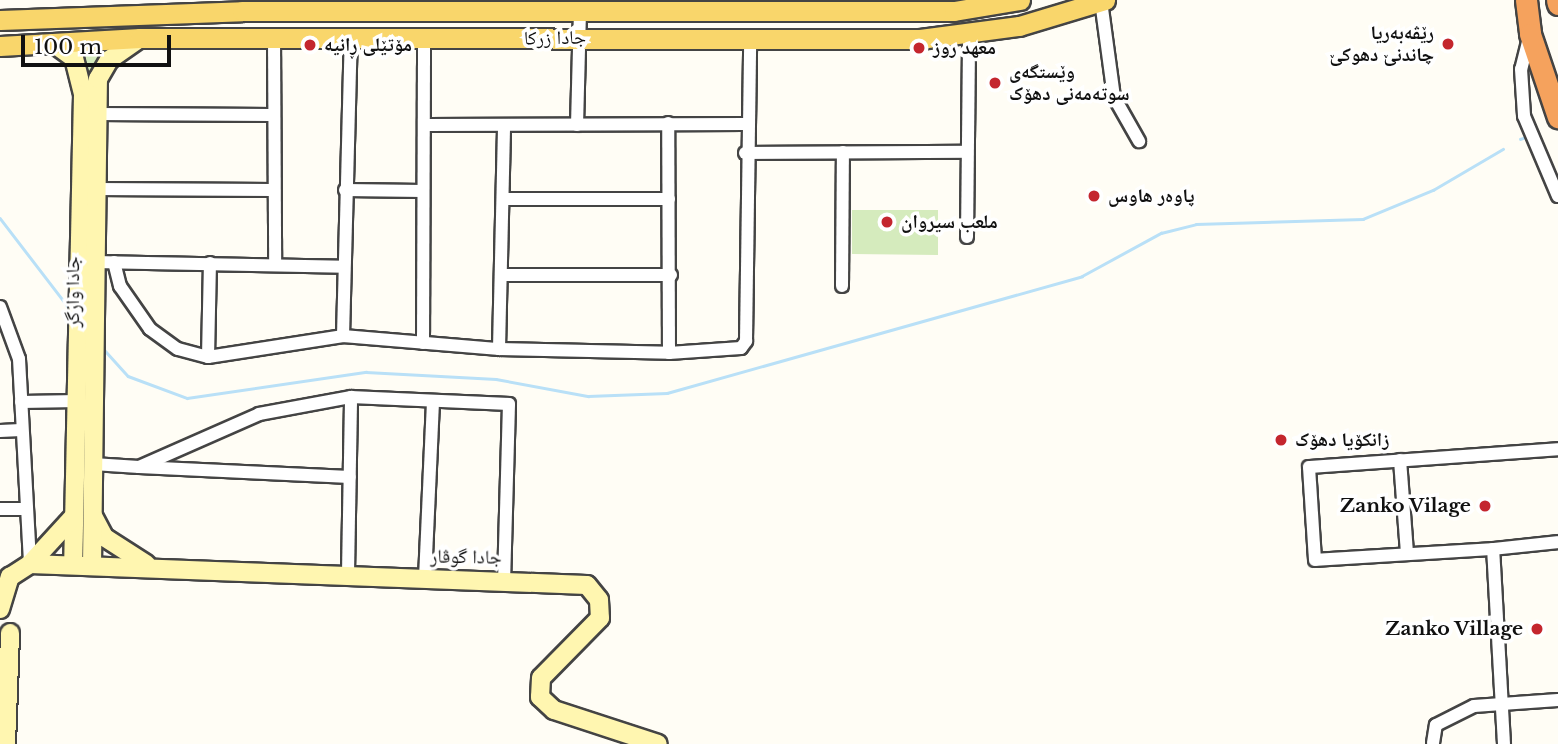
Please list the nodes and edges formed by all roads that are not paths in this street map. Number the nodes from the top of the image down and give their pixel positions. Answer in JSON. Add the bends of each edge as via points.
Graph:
{"nodes":[{"id":1,"x":1020,"y":0,"type":"edge"},
{"id":2,"x":1526,"y":0,"type":"edge"},
{"id":3,"x":1103,"y":1,"type":"edge"},
{"id":4,"x":580,"y":14,"type":"junction"},
{"id":5,"x":0,"y":20,"type":"edge"},
{"id":6,"x":969,"y":34,"type":"junction"},
{"id":7,"x":1530,"y":34,"type":"junction"},
{"id":8,"x":750,"y":37,"type":"junction"},
{"id":9,"x":140,"y":38,"type":"junction"},
{"id":10,"x":274,"y":38,"type":"junction"},
{"id":11,"x":351,"y":38,"type":"junction"},
{"id":12,"x":579,"y":38,"type":"junction"},
{"id":13,"x":424,"y":40,"type":"junction"},
{"id":14,"x":53,"y":43,"type":"junction"},
{"id":15,"x":0,"y":46,"type":"edge"},
{"id":16,"x":90,"y":92,"type":"junction"},
{"id":17,"x":97,"y":114,"type":"junction"},
{"id":18,"x":272,"y":115,"type":"junction"},
{"id":19,"x":1558,"y":117,"type":"edge"},
{"id":20,"x":668,"y":123,"type":"junction"},
{"id":21,"x":746,"y":124,"type":"junction"},
{"id":22,"x":426,"y":125,"type":"junction"},
{"id":23,"x":577,"y":125,"type":"junction"},
{"id":24,"x":504,"y":126,"type":"junction"},
{"id":25,"x":1139,"y":141,"type":"dead end"},
{"id":26,"x":843,"y":152,"type":"junction"},
{"id":27,"x":966,"y":152,"type":"junction"},
{"id":28,"x":746,"y":153,"type":"junction"},
{"id":29,"x":95,"y":189,"type":"junction"},
{"id":30,"x":273,"y":190,"type":"junction"},
{"id":31,"x":345,"y":190,"type":"junction"},
{"id":32,"x":423,"y":191,"type":"junction"},
{"id":33,"x":1558,"y":196,"type":"edge"},
{"id":34,"x":503,"y":199,"type":"junction"},
{"id":35,"x":669,"y":199,"type":"junction"},
{"id":36,"x":967,"y":237,"type":"dead end"},
{"id":37,"x":94,"y":262,"type":"junction"},
{"id":38,"x":114,"y":262,"type":"junction"},
{"id":39,"x":210,"y":263,"type":"junction"},
{"id":40,"x":275,"y":264,"type":"junction"},
{"id":41,"x":344,"y":267,"type":"junction"},
{"id":42,"x":501,"y":275,"type":"junction"},
{"id":43,"x":671,"y":275,"type":"junction"},
{"id":44,"x":842,"y":286,"type":"dead end"},
{"id":45,"x":0,"y":307,"type":"edge"},
{"id":46,"x":343,"y":336,"type":"junction"},
{"id":47,"x":423,"y":343,"type":"junction"},
{"id":48,"x":499,"y":349,"type":"junction"},
{"id":49,"x":669,"y":353,"type":"junction"},
{"id":50,"x":208,"y":357,"type":"junction"},
{"id":51,"x":351,"y":397,"type":"junction"},
{"id":52,"x":78,"y":401,"type":"junction"},
{"id":53,"x":21,"y":402,"type":"junction"},
{"id":54,"x":433,"y":402,"type":"junction"},
{"id":55,"x":21,"y":430,"type":"junction"},
{"id":56,"x":0,"y":431,"type":"edge"},
{"id":57,"x":1558,"y":449,"type":"edge"},
{"id":58,"x":1400,"y":460,"type":"junction"},
{"id":59,"x":93,"y":464,"type":"junction"},
{"id":60,"x":139,"y":467,"type":"junction"},
{"id":61,"x":350,"y":477,"type":"junction"},
{"id":62,"x":0,"y":509,"type":"edge"},
{"id":63,"x":26,"y":509,"type":"junction"},
{"id":64,"x":92,"y":515,"type":"junction"},
{"id":65,"x":74,"y":516,"type":"junction"},
{"id":66,"x":1558,"y":542,"type":"edge"},
{"id":67,"x":1493,"y":548,"type":"junction"},
{"id":68,"x":1407,"y":554,"type":"junction"},
{"id":69,"x":30,"y":564,"type":"junction"},
{"id":70,"x":73,"y":565,"type":"junction"},
{"id":71,"x":92,"y":565,"type":"junction"},
{"id":72,"x":152,"y":567,"type":"junction"},
{"id":73,"x":348,"y":573,"type":"junction"},
{"id":74,"x":425,"y":578,"type":"junction"},
{"id":75,"x":503,"y":578,"type":"junction"},
{"id":76,"x":3,"y":600,"type":"edge"},
{"id":77,"x":1558,"y":700,"type":"edge"},
{"id":78,"x":1502,"y":704,"type":"junction"},
{"id":79,"x":1433,"y":743,"type":"edge"},
{"id":80,"x":6,"y":744,"type":"edge"},
{"id":81,"x":658,"y":744,"type":"edge"},
{"id":82,"x":1504,"y":744,"type":"edge"}],
"edges":[{"from":1,"to":4,"type":"main road","name":"جادا زرکا","via":[[954,11]]},
{"from":2,"to":7,"type":"highway"},
{"from":3,"to":6,"type":"main road","name":"جادا زرکا"},
{"from":3,"to":25,"type":"street","via":[[1114,97]]},
{"from":4,"to":5,"type":"main road","name":"جادا زرکا","via":[[163,12]]},
{"from":4,"to":12,"type":"street"},
{"from":6,"to":8,"type":"main road","name":"جادا زرکا"},
{"from":6,"to":27,"type":"street"},
{"from":7,"to":19,"type":"highway"},
{"from":7,"to":33,"type":"street","via":[[1521,69],[1524,116]]},
{"from":8,"to":12,"type":"main road","name":"جادا زرکا"},
{"from":8,"to":21,"type":"street"},
{"from":9,"to":10,"type":"main road","name":"جادا زرکا"},
{"from":9,"to":14,"type":"main road","name":"جادا زرکا"},
{"from":9,"to":16,"type":"street","name":"جادا وارگر","via":[[109,60]]},
{"from":10,"to":11,"type":"main road","name":"جادا زرکا"},
{"from":10,"to":18,"type":"street"},
{"from":11,"to":13,"type":"main road","name":"جادا زرکا"},
{"from":11,"to":31,"type":"street"},
{"from":12,"to":13,"type":"main road","name":"جادا زرکا"},
{"from":12,"to":23,"type":"street"},
{"from":13,"to":22,"type":"street"},
{"from":14,"to":15,"type":"main road","name":"جادا زرکا"},
{"from":14,"to":16,"type":"street","name":"جادا وارگر","via":[[74,58]]},
{"from":16,"to":17,"type":"street","name":"جادا وارگر"},
{"from":16,"to":52,"type":"street","name":"جادا وارگر"},
{"from":17,"to":18,"type":"street"},
{"from":17,"to":29,"type":"street","name":"جادا وارگر"},
{"from":18,"to":30,"type":"street"},
{"from":20,"to":21,"type":"street"},
{"from":20,"to":23,"type":"street"},
{"from":20,"to":35,"type":"street"},
{"from":21,"to":28,"type":"street"},
{"from":22,"to":24,"type":"street"},
{"from":22,"to":32,"type":"street"},
{"from":23,"to":24,"type":"street"},
{"from":24,"to":34,"type":"street"},
{"from":26,"to":27,"type":"street"},
{"from":26,"to":28,"type":"street"},
{"from":26,"to":44,"type":"street"},
{"from":27,"to":36,"type":"street"},
{"from":28,"to":49,"type":"street","via":[[746,341],[741,348]]},
{"from":29,"to":30,"type":"street"},
{"from":29,"to":37,"type":"street","name":"جادا وارگر"},
{"from":30,"to":40,"type":"street"},
{"from":31,"to":32,"type":"street"},
{"from":31,"to":41,"type":"street"},
{"from":32,"to":47,"type":"street"},
{"from":34,"to":35,"type":"street"},
{"from":34,"to":42,"type":"street"},
{"from":35,"to":43,"type":"street"},
{"from":37,"to":38,"type":"street"},
{"from":37,"to":59,"type":"street","name":"جادا وارگر"},
{"from":38,"to":39,"type":"street"},
{"from":38,"to":50,"type":"street","via":[[120,286],[150,329],[178,349]]},
{"from":39,"to":40,"type":"street"},
{"from":39,"to":50,"type":"street"},
{"from":40,"to":41,"type":"street"},
{"from":41,"to":46,"type":"street"},
{"from":42,"to":43,"type":"street"},
{"from":42,"to":48,"type":"street"},
{"from":43,"to":49,"type":"street"},
{"from":45,"to":53,"type":"street","via":[[19,359]]},
{"from":46,"to":47,"type":"street"},
{"from":46,"to":50,"type":"street"},
{"from":47,"to":48,"type":"street"},
{"from":48,"to":49,"type":"street"},
{"from":51,"to":54,"type":"street"},
{"from":51,"to":60,"type":"street","via":[[258,414]]},
{"from":51,"to":61,"type":"street"},
{"from":52,"to":53,"type":"street"},
{"from":52,"to":65,"type":"street","name":"جادا وارگر"},
{"from":53,"to":55,"type":"street"},
{"from":54,"to":74,"type":"street"},
{"from":54,"to":75,"type":"street","via":[[509,404]]},
{"from":55,"to":56,"type":"street"},
{"from":55,"to":63,"type":"street"},
{"from":57,"to":58,"type":"street"},
{"from":58,"to":68,"type":"street"},
{"from":58,"to":68,"type":"street","via":[[1309,467],[1315,560]]},
{"from":59,"to":60,"type":"street"},
{"from":59,"to":64,"type":"street","name":"جادا وارگر"},
{"from":60,"to":61,"type":"street"},
{"from":61,"to":73,"type":"street"},
{"from":62,"to":63,"type":"street"},
{"from":63,"to":69,"type":"street"},
{"from":64,"to":71,"type":"street","name":"جادا وارگر"},
{"from":64,"to":72,"type":"street","via":[[104,537]]},
{"from":65,"to":69,"type":"street"},
{"from":65,"to":70,"type":"street","name":"جادا وارگر"},
{"from":66,"to":67,"type":"street"},
{"from":67,"to":68,"type":"street"},
{"from":67,"to":78,"type":"street"},
{"from":69,"to":70,"type":"street","name":"جادا گوڤار"},
{"from":69,"to":76,"type":"street","via":[[10,577]]},
{"from":70,"to":71,"type":"street","name":"جادا گوڤار"},
{"from":71,"to":72,"type":"street","name":"جادا گوڤار"},
{"from":72,"to":73,"type":"street","name":"جادا گوڤار"},
{"from":73,"to":74,"type":"street","name":"جادا گوڤار"},
{"from":74,"to":75,"type":"street","name":"جادا گوڤار"},
{"from":75,"to":81,"type":"street","name":"جادا گوڤار","via":[[587,585],[595,591],[601,609],[596,626],[541,678],[540,697],[554,710]]},
{"from":76,"to":80,"type":"street","via":[[10,629]]},
{"from":77,"to":78,"type":"street"},
{"from":78,"to":79,"type":"street","via":[[1451,715],[1436,725]]},
{"from":78,"to":82,"type":"street"}]}
